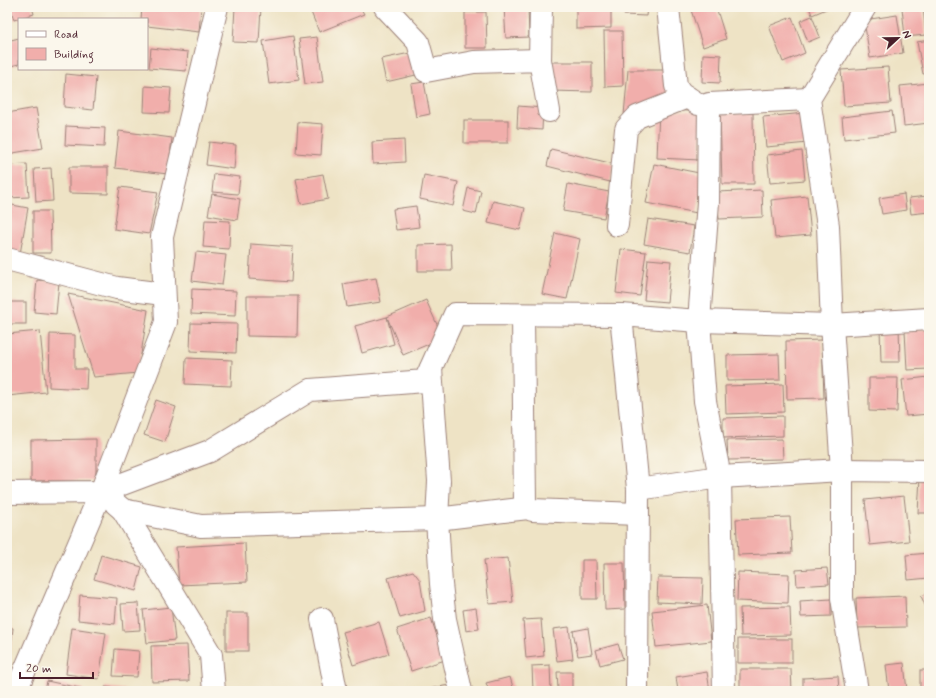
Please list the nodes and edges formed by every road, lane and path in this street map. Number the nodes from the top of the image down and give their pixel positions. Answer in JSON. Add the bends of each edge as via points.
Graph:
{"nodes":[{"id":1,"x":217,"y":7,"type":"edge"},
{"id":2,"x":385,"y":7,"type":"edge"},
{"id":3,"x":541,"y":7,"type":"edge"},
{"id":4,"x":668,"y":7,"type":"edge"},
{"id":5,"x":865,"y":7,"type":"edge"},
{"id":6,"x":540,"y":60,"type":"junction"},
{"id":7,"x":687,"y":97,"type":"junction"},
{"id":8,"x":809,"y":99,"type":"junction"},
{"id":9,"x":549,"y":110,"type":"dead end"},
{"id":10,"x":709,"y":110,"type":"junction"},
{"id":11,"x":617,"y":225,"type":"dead end"},
{"id":12,"x":7,"y":259,"type":"edge"},
{"id":13,"x":163,"y":294,"type":"junction"},
{"id":14,"x":523,"y":315,"type":"junction"},
{"id":15,"x":621,"y":315,"type":"junction"},
{"id":16,"x":929,"y":320,"type":"edge"},
{"id":17,"x":699,"y":321,"type":"junction"},
{"id":18,"x":832,"y":325,"type":"junction"},
{"id":19,"x":431,"y":368,"type":"junction"},
{"id":20,"x":842,"y":470,"type":"junction"},
{"id":21,"x":929,"y":471,"type":"edge"},
{"id":22,"x":720,"y":477,"type":"junction"},
{"id":23,"x":638,"y":489,"type":"junction"},
{"id":24,"x":101,"y":492,"type":"junction"},
{"id":25,"x":7,"y":493,"type":"edge"},
{"id":26,"x":528,"y":508,"type":"junction"},
{"id":27,"x":123,"y":510,"type":"junction"},
{"id":28,"x":638,"y":514,"type":"junction"},
{"id":29,"x":437,"y":519,"type":"junction"},
{"id":30,"x":322,"y":618,"type":"dead end"},
{"id":31,"x":16,"y":691,"type":"edge"},
{"id":32,"x":214,"y":691,"type":"edge"},
{"id":33,"x":336,"y":691,"type":"edge"},
{"id":34,"x":461,"y":691,"type":"edge"},
{"id":35,"x":637,"y":691,"type":"edge"},
{"id":36,"x":724,"y":691,"type":"edge"},
{"id":37,"x":857,"y":691,"type":"edge"}],
"edges":[{"from":1,"to":13,"type":"street","via":[[162,237]]},
{"from":2,"to":6,"type":"street","via":[[418,42],[426,71],[474,62]]},
{"from":3,"to":6,"type":"street"},
{"from":4,"to":7,"type":"street","via":[[676,86]]},
{"from":5,"to":8,"type":"street"},
{"from":6,"to":9,"type":"street"},
{"from":7,"to":10,"type":"street"},
{"from":7,"to":11,"type":"street","via":[[637,117],[626,129]]},
{"from":8,"to":10,"type":"street","via":[[709,104]]},
{"from":8,"to":18,"type":"street","via":[[828,226]]},
{"from":10,"to":17,"type":"street","via":[[708,202]]},
{"from":12,"to":13,"type":"street","via":[[117,288]]},
{"from":13,"to":24,"type":"street","via":[[166,322]]},
{"from":14,"to":15,"type":"street"},
{"from":14,"to":19,"type":"street","via":[[455,314]]},
{"from":14,"to":26,"type":"street","via":[[524,500]]},
{"from":15,"to":17,"type":"street"},
{"from":15,"to":23,"type":"street"},
{"from":16,"to":18,"type":"street"},
{"from":17,"to":18,"type":"street"},
{"from":17,"to":22,"type":"street","via":[[705,401]]},
{"from":18,"to":20,"type":"street"},
{"from":19,"to":24,"type":"street","via":[[424,381],[310,390],[210,451]]},
{"from":19,"to":29,"type":"street","via":[[439,481]]},
{"from":20,"to":21,"type":"street"},
{"from":20,"to":22,"type":"street"},
{"from":20,"to":37,"type":"street","via":[[842,598]]},
{"from":22,"to":23,"type":"street"},
{"from":22,"to":36,"type":"street"},
{"from":23,"to":28,"type":"street"},
{"from":24,"to":25,"type":"street"},
{"from":24,"to":27,"type":"street"},
{"from":24,"to":31,"type":"street"},
{"from":26,"to":28,"type":"street"},
{"from":26,"to":29,"type":"street"},
{"from":27,"to":29,"type":"street","via":[[201,526]]},
{"from":27,"to":32,"type":"street","via":[[211,655]]},
{"from":28,"to":35,"type":"street"},
{"from":29,"to":34,"type":"street","via":[[445,619]]},
{"from":30,"to":33,"type":"street"}]}
